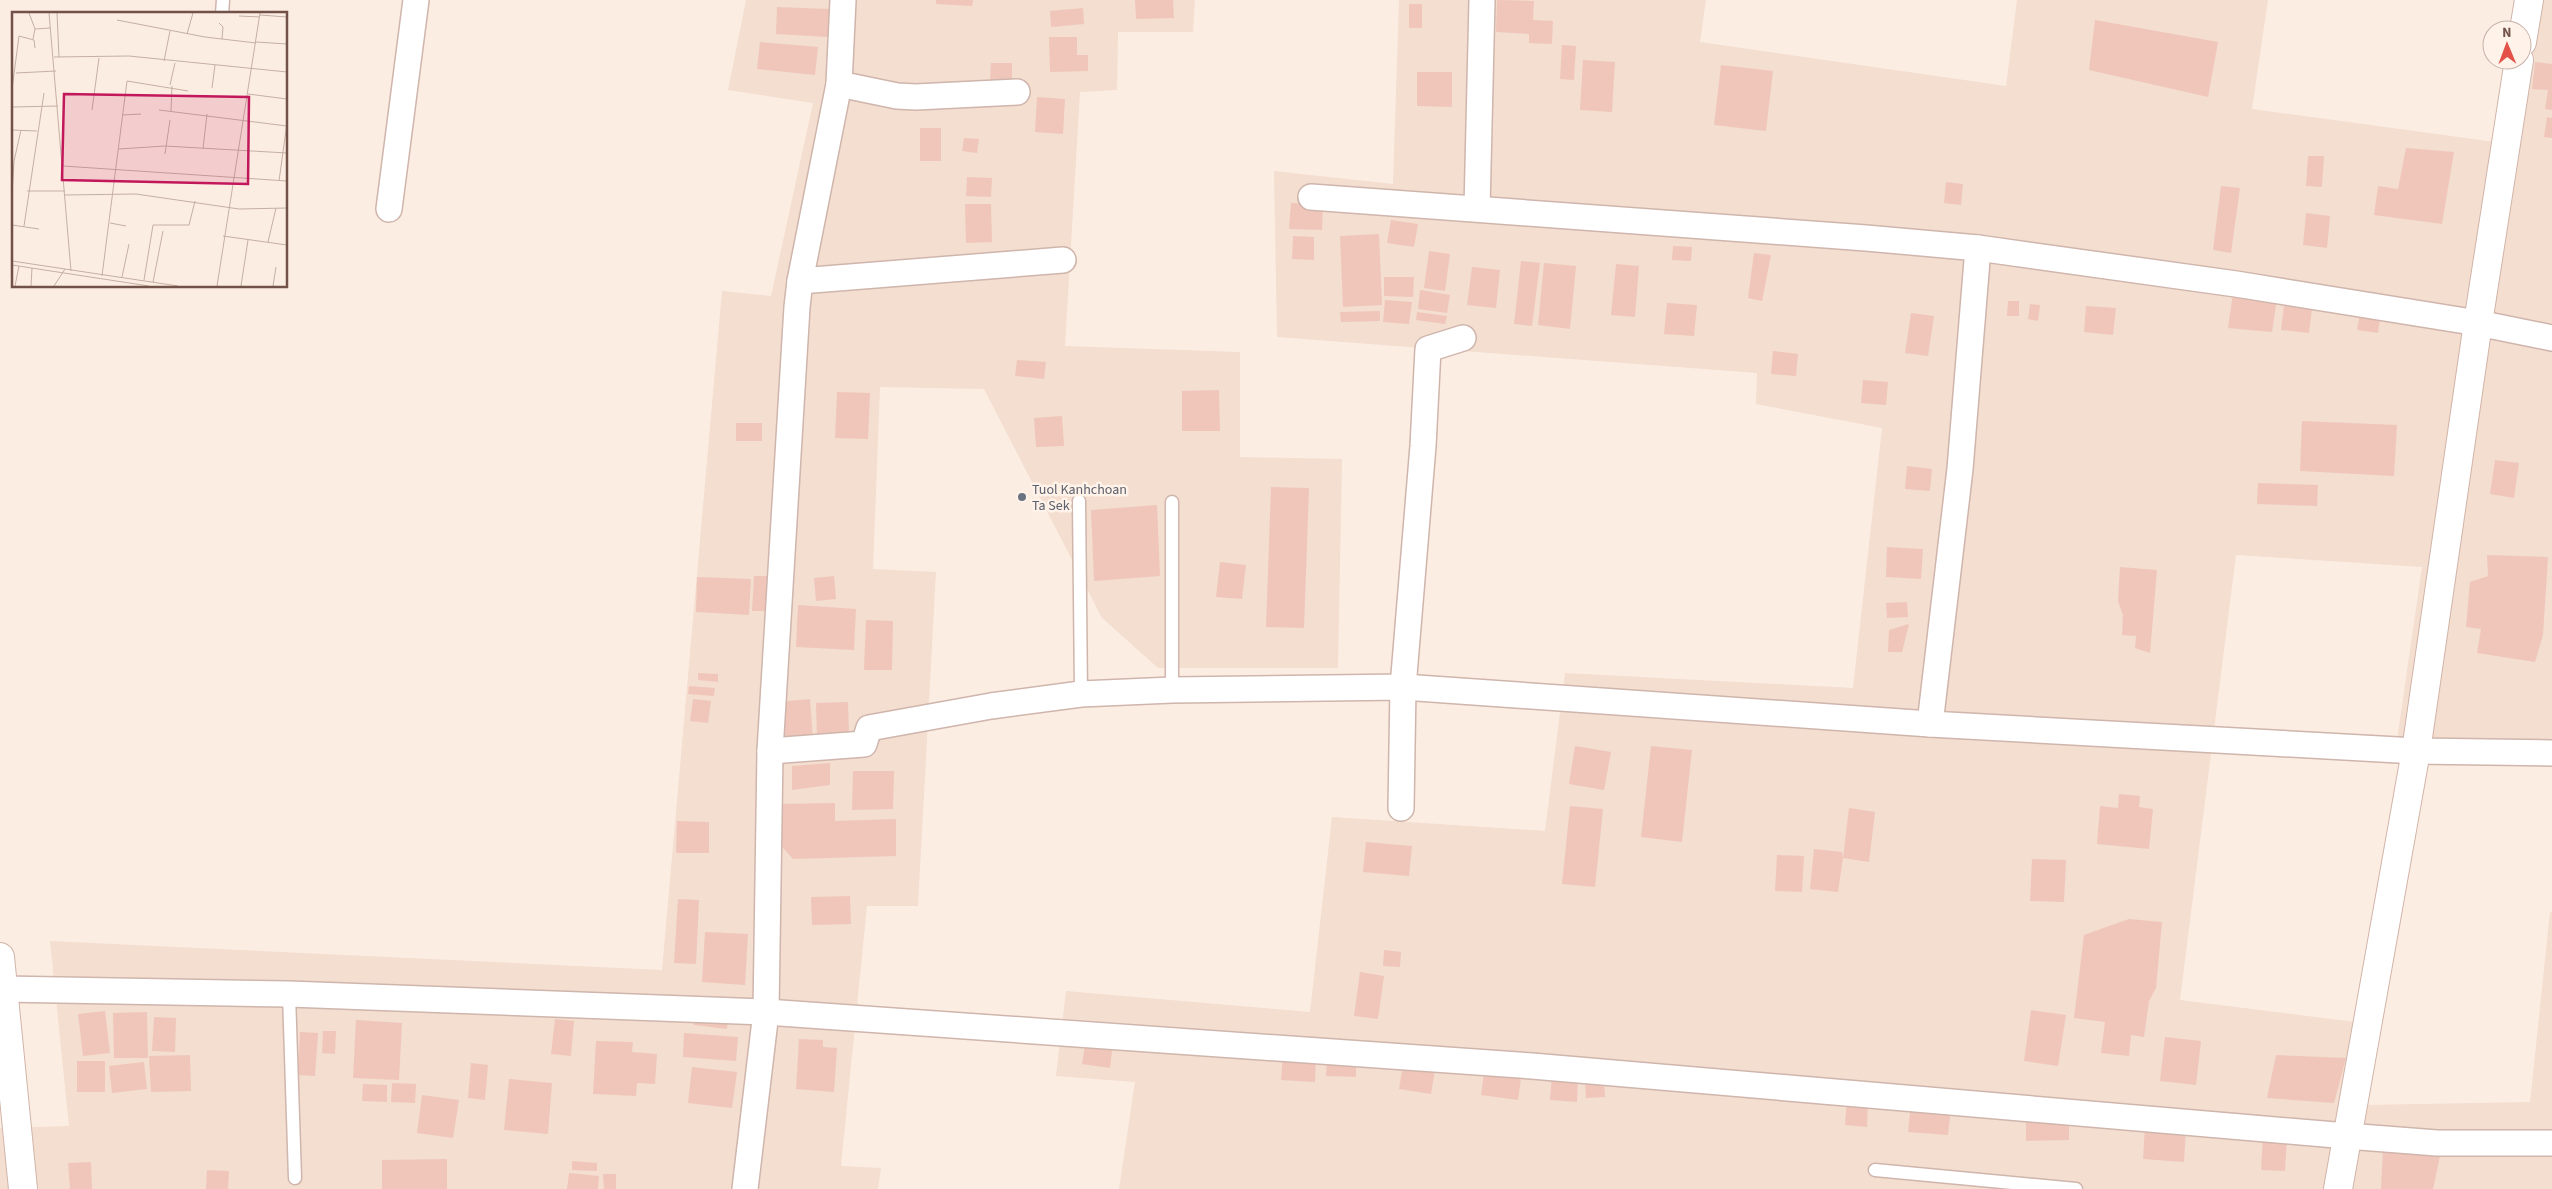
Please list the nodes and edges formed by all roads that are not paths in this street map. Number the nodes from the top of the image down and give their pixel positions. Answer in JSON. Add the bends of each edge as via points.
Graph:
{"nodes":[{"id":1,"x":416,"y":0,"type":"edge"},
{"id":2,"x":843,"y":0,"type":"edge"},
{"id":3,"x":1482,"y":0,"type":"edge"},
{"id":4,"x":2529,"y":0,"type":"edge"},
{"id":5,"x":2526,"y":20,"type":"edge"},
{"id":6,"x":2517,"y":70,"type":"edge"},
{"id":7,"x":839,"y":84,"type":"junction"},
{"id":8,"x":1017,"y":92,"type":"dead end"},
{"id":9,"x":1311,"y":197,"type":"dead end"},
{"id":10,"x":1477,"y":208,"type":"junction"},
{"id":11,"x":389,"y":209,"type":"dead end"},
{"id":12,"x":1978,"y":248,"type":"junction"},
{"id":13,"x":1063,"y":260,"type":"dead end"},
{"id":14,"x":800,"y":280,"type":"junction"},
{"id":15,"x":2478,"y":323,"type":"junction"},
{"id":16,"x":1463,"y":338,"type":"dead end"},
{"id":17,"x":2552,"y":338,"type":"edge"},
{"id":18,"x":1079,"y":502,"type":"dead end"},
{"id":19,"x":1172,"y":502,"type":"dead end"},
{"id":20,"x":1403,"y":687,"type":"junction"},
{"id":21,"x":1172,"y":690,"type":"junction"},
{"id":22,"x":1081,"y":694,"type":"junction"},
{"id":23,"x":1930,"y":724,"type":"junction"},
{"id":24,"x":770,"y":751,"type":"junction"},
{"id":25,"x":2416,"y":751,"type":"junction"},
{"id":26,"x":2552,"y":753,"type":"edge"},
{"id":27,"x":1401,"y":808,"type":"dead end"},
{"id":28,"x":0,"y":957,"type":"edge"},
{"id":29,"x":3,"y":989,"type":"junction"},
{"id":30,"x":289,"y":994,"type":"junction"},
{"id":31,"x":766,"y":1012,"type":"junction"},
{"id":32,"x":2346,"y":1136,"type":"junction"},
{"id":33,"x":2552,"y":1144,"type":"edge"},
{"id":34,"x":1875,"y":1170,"type":"dead end"},
{"id":35,"x":295,"y":1178,"type":"dead end"},
{"id":36,"x":23,"y":1189,"type":"edge"},
{"id":37,"x":745,"y":1189,"type":"edge"},
{"id":38,"x":2076,"y":1189,"type":"edge"},
{"id":39,"x":2338,"y":1189,"type":"edge"}],
"edges":[{"from":1,"to":11,"type":"street"},
{"from":2,"to":7,"type":"street"},
{"from":3,"to":10,"type":"street"},
{"from":4,"to":5,"type":"street"},
{"from":6,"to":15,"type":"street"},
{"from":7,"to":8,"type":"street","via":[[916,97]]},
{"from":7,"to":14,"type":"street"},
{"from":9,"to":10,"type":"street"},
{"from":10,"to":12,"type":"street"},
{"from":12,"to":15,"type":"street","via":[[2236,284]]},
{"from":12,"to":23,"type":"street","via":[[1960,468]]},
{"from":13,"to":14,"type":"street"},
{"from":14,"to":24,"type":"street"},
{"from":15,"to":17,"type":"street"},
{"from":15,"to":25,"type":"street"},
{"from":16,"to":20,"type":"street","via":[[1428,349],[1424,446]]},
{"from":18,"to":22,"type":"lane"},
{"from":19,"to":21,"type":"lane"},
{"from":20,"to":21,"type":"street"},
{"from":20,"to":23,"type":"street"},
{"from":20,"to":27,"type":"street"},
{"from":21,"to":22,"type":"street"},
{"from":22,"to":24,"type":"street","via":[[869,728],[864,744]]},
{"from":23,"to":25,"type":"street"},
{"from":24,"to":31,"type":"street"},
{"from":25,"to":26,"type":"street"},
{"from":25,"to":32,"type":"street"},
{"from":28,"to":29,"type":"street"},
{"from":29,"to":30,"type":"street"},
{"from":29,"to":36,"type":"street"},
{"from":30,"to":31,"type":"street"},
{"from":30,"to":35,"type":"lane"},
{"from":31,"to":32,"type":"street","via":[[1542,1067]]},
{"from":31,"to":37,"type":"street"},
{"from":32,"to":33,"type":"street","via":[[2437,1143]]},
{"from":32,"to":39,"type":"street"},
{"from":34,"to":38,"type":"lane"}]}
